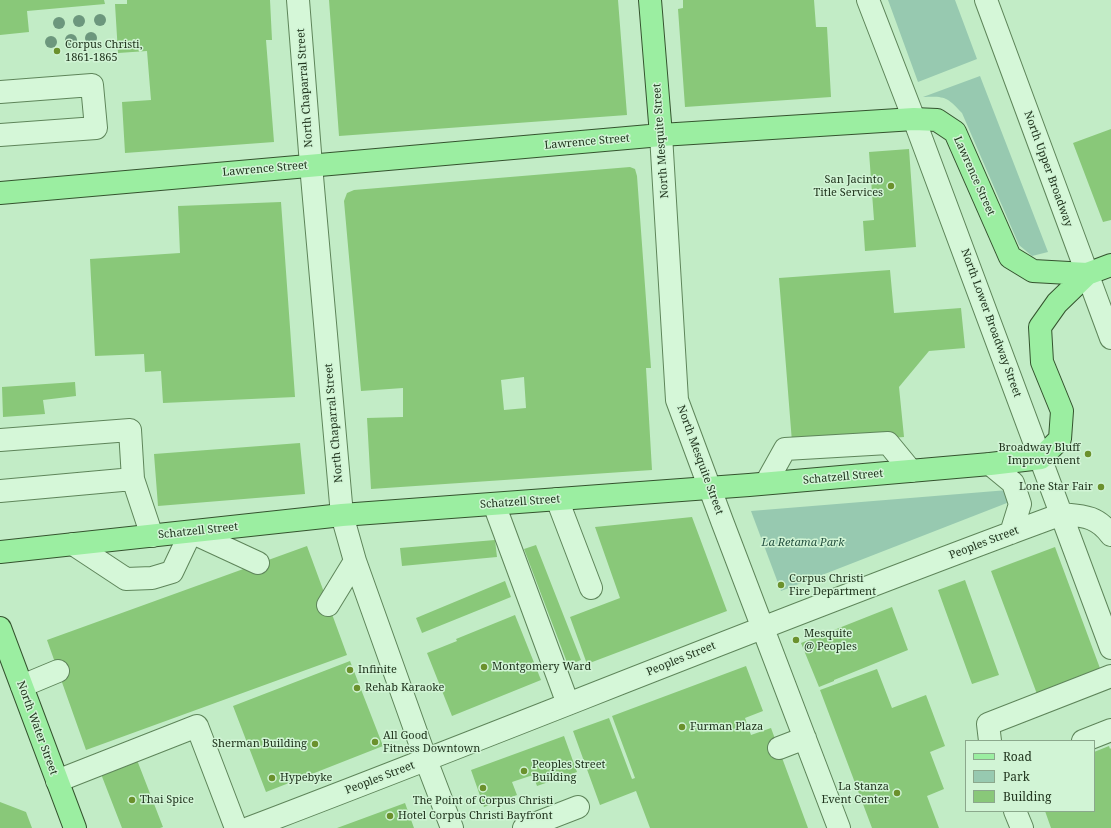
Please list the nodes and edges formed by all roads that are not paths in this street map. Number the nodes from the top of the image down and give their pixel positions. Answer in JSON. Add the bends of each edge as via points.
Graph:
{"nodes":[{"id":1,"x":298,"y":0,"type":"edge"},
{"id":2,"x":650,"y":0,"type":"edge"},
{"id":3,"x":868,"y":0,"type":"edge"},
{"id":4,"x":986,"y":0,"type":"edge"},
{"id":5,"x":0,"y":92,"type":"edge"},
{"id":6,"x":914,"y":119,"type":"junction"},
{"id":7,"x":661,"y":135,"type":"junction"},
{"id":8,"x":0,"y":136,"type":"edge"},
{"id":9,"x":311,"y":165,"type":"junction"},
{"id":10,"x":0,"y":192,"type":"edge"},
{"id":11,"x":1111,"y":265,"type":"edge"},
{"id":12,"x":1087,"y":274,"type":"junction"},
{"id":13,"x":1111,"y":338,"type":"edge"},
{"id":14,"x":0,"y":440,"type":"edge"},
{"id":15,"x":1041,"y":458,"type":"junction"},
{"id":16,"x":990,"y":464,"type":"junction"},
{"id":17,"x":911,"y":471,"type":"junction"},
{"id":18,"x":133,"y":479,"type":"junction"},
{"id":19,"x":766,"y":484,"type":"junction"},
{"id":20,"x":710,"y":488,"type":"junction"},
{"id":21,"x":0,"y":491,"type":"edge"},
{"id":22,"x":557,"y":499,"type":"junction"},
{"id":23,"x":494,"y":504,"type":"junction"},
{"id":24,"x":1062,"y":514,"type":"junction"},
{"id":25,"x":342,"y":516,"type":"junction"},
{"id":26,"x":191,"y":532,"type":"junction"},
{"id":27,"x":1011,"y":533,"type":"junction"},
{"id":28,"x":1111,"y":535,"type":"edge"},
{"id":29,"x":152,"y":536,"type":"junction"},
{"id":30,"x":73,"y":544,"type":"junction"},
{"id":31,"x":0,"y":552,"type":"edge"},
{"id":32,"x":355,"y":561,"type":"junction"},
{"id":33,"x":258,"y":563,"type":"dead end"},
{"id":34,"x":591,"y":588,"type":"dead end"},
{"id":35,"x":328,"y":605,"type":"dead end"},
{"id":36,"x":762,"y":627,"type":"junction"},
{"id":37,"x":0,"y":628,"type":"edge"},
{"id":38,"x":1111,"y":648,"type":"edge"},
{"id":39,"x":58,"y":671,"type":"dead end"},
{"id":40,"x":1111,"y":676,"type":"edge"},
{"id":41,"x":22,"y":686,"type":"junction"},
{"id":42,"x":568,"y":704,"type":"junction"},
{"id":43,"x":1111,"y":730,"type":"edge"},
{"id":44,"x":805,"y":738,"type":"junction"},
{"id":45,"x":990,"y":740,"type":"edge"},
{"id":46,"x":1086,"y":740,"type":"edge"},
{"id":47,"x":779,"y":748,"type":"dead end"},
{"id":48,"x":426,"y":760,"type":"junction"},
{"id":49,"x":57,"y":781,"type":"junction"},
{"id":50,"x":578,"y":807,"type":"dead end"},
{"id":51,"x":1015,"y":812,"type":"edge"},
{"id":52,"x":75,"y":828,"type":"edge"},
{"id":53,"x":236,"y":828,"type":"edge"},
{"id":54,"x":249,"y":828,"type":"edge"},
{"id":55,"x":452,"y":828,"type":"edge"},
{"id":56,"x":524,"y":828,"type":"edge"},
{"id":57,"x":839,"y":828,"type":"edge"},
{"id":58,"x":1022,"y":828,"type":"edge"}],
"edges":[{"from":1,"to":9,"type":"street","name":"North Chaparral Street"},
{"from":2,"to":7,"type":"main road","name":"North Mesquite Street"},
{"from":3,"to":6,"type":"street","name":"North Lower Broadway Street"},
{"from":4,"to":12,"type":"street","name":"North Upper Broadway"},
{"from":5,"to":8,"type":"street","via":[[92,85],[96,128]]},
{"from":6,"to":7,"type":"main road","name":"Lawrence Street"},
{"from":6,"to":12,"type":"main road","name":"Lawrence Street","via":[[938,120],[955,132],[1010,257],[1034,271]]},
{"from":6,"to":15,"type":"street","name":"North Lower Broadway Street"},
{"from":7,"to":9,"type":"main road","name":"Lawrence Street"},
{"from":7,"to":20,"type":"street","name":"North Mesquite Street","via":[[677,400]]},
{"from":9,"to":10,"type":"main road","name":"Lawrence Street"},
{"from":9,"to":25,"type":"street","name":"North Chaparral Street"},
{"from":11,"to":12,"type":"main road"},
{"from":12,"to":13,"type":"street","name":"North Upper Broadway"},
{"from":12,"to":15,"type":"main road","via":[[1057,303],[1040,327],[1042,362],[1062,411],[1060,439]]},
{"from":14,"to":18,"type":"street","via":[[130,430]]},
{"from":15,"to":16,"type":"main road","name":"Schatzell Street"},
{"from":15,"to":24,"type":"street","name":"North Lower Broadway Street"},
{"from":16,"to":17,"type":"main road","name":"Schatzell Street"},
{"from":16,"to":27,"type":"street","via":[[1013,483],[1020,504]]},
{"from":17,"to":19,"type":"main road","name":"Schatzell Street"},
{"from":17,"to":19,"type":"street","via":[[888,443],[785,449]]},
{"from":18,"to":21,"type":"street"},
{"from":18,"to":29,"type":"street"},
{"from":19,"to":20,"type":"main road","name":"Schatzell Street"},
{"from":20,"to":22,"type":"main road","name":"Schatzell Street"},
{"from":20,"to":36,"type":"street","name":"North Mesquite Street"},
{"from":22,"to":23,"type":"main road","name":"Schatzell Street"},
{"from":22,"to":34,"type":"street"},
{"from":23,"to":25,"type":"main road","name":"Schatzell Street"},
{"from":23,"to":42,"type":"street"},
{"from":24,"to":27,"type":"street","name":"Peoples Street"},
{"from":24,"to":28,"type":"street","name":"Peoples Street","via":[[1087,516],[1105,527]]},
{"from":24,"to":38,"type":"street","name":"North Lower Broadway Street"},
{"from":25,"to":26,"type":"main road","name":"Schatzell Street"},
{"from":25,"to":32,"type":"street","name":"North Chaparral Street"},
{"from":26,"to":29,"type":"main road","name":"Schatzell Street"},
{"from":26,"to":30,"type":"street","via":[[172,572],[152,578],[126,579]]},
{"from":26,"to":33,"type":"street"},
{"from":27,"to":36,"type":"street","name":"Peoples Street"},
{"from":29,"to":30,"type":"main road","name":"Schatzell Street"},
{"from":30,"to":31,"type":"main road","name":"Schatzell Street"},
{"from":32,"to":35,"type":"street"},
{"from":32,"to":48,"type":"street","name":"North Chaparral Street"},
{"from":36,"to":42,"type":"street","name":"Peoples Street"},
{"from":36,"to":44,"type":"street","name":"North Mesquite Street"},
{"from":37,"to":41,"type":"main road","name":"North Water Street"},
{"from":39,"to":41,"type":"street"},
{"from":40,"to":45,"type":"street","via":[[988,724]]},
{"from":41,"to":49,"type":"main road","name":"North Water Street"},
{"from":42,"to":48,"type":"street","name":"Peoples Street"},
{"from":43,"to":46,"type":"street"},
{"from":44,"to":47,"type":"street"},
{"from":44,"to":57,"type":"street","name":"North Mesquite Street"},
{"from":48,"to":54,"type":"street","name":"Peoples Street"},
{"from":48,"to":55,"type":"street","name":"North Chaparral Street"},
{"from":49,"to":52,"type":"main road","name":"North Water Street"},
{"from":49,"to":53,"type":"street","via":[[197,726]]},
{"from":50,"to":56,"type":"street"},
{"from":51,"to":58,"type":"street"}]}
